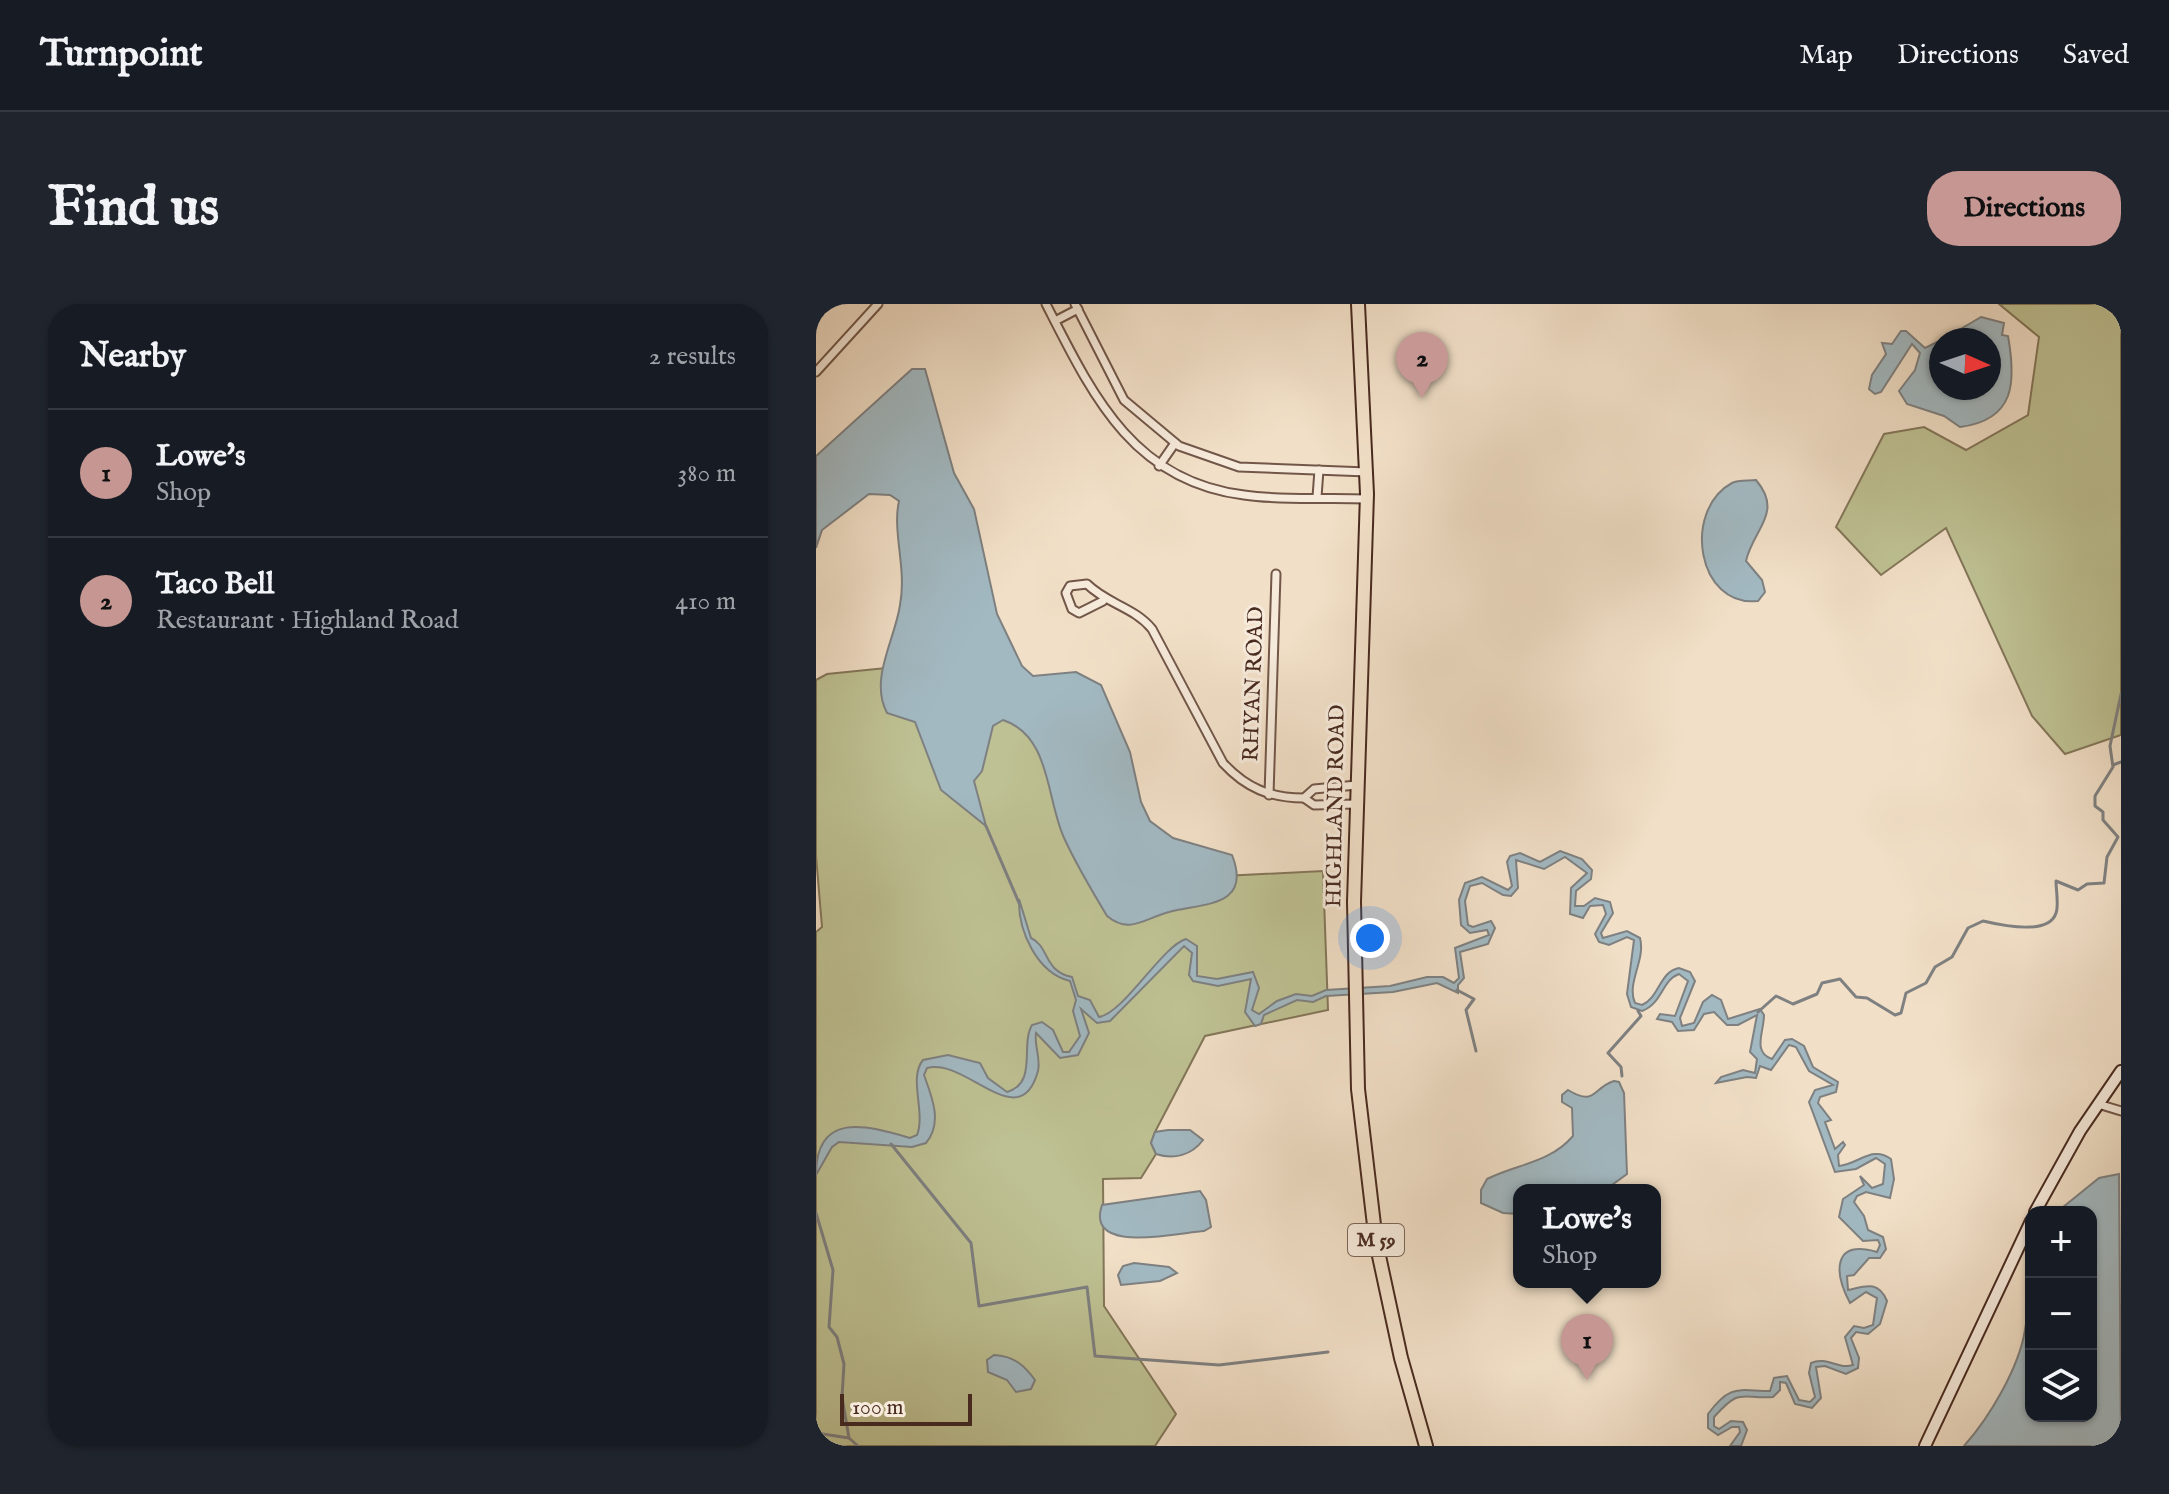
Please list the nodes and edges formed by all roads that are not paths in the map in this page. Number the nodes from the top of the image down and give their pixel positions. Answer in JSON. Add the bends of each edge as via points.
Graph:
{"nodes":[{"id":1,"x":878,"y":304,"type":"edge"},
{"id":2,"x":1046,"y":304,"type":"edge"},
{"id":3,"x":1358,"y":304,"type":"edge"},
{"id":4,"x":1076,"y":306,"type":"edge"},
{"id":5,"x":1055,"y":321,"type":"junction"},
{"id":6,"x":816,"y":372,"type":"edge"},
{"id":7,"x":1175,"y":443,"type":"junction"},
{"id":8,"x":1159,"y":466,"type":"junction"},
{"id":9,"x":1319,"y":470,"type":"junction"},
{"id":10,"x":1367,"y":472,"type":"junction"},
{"id":11,"x":1317,"y":497,"type":"junction"},
{"id":12,"x":1367,"y":499,"type":"junction"},
{"id":13,"x":1276,"y":574,"type":"dead end"},
{"id":14,"x":1103,"y":601,"type":"junction"},
{"id":15,"x":1357,"y":785,"type":"junction"},
{"id":16,"x":1269,"y":795,"type":"junction"},
{"id":17,"x":1304,"y":798,"type":"junction"},
{"id":18,"x":1357,"y":804,"type":"junction"},
{"id":19,"x":2121,"y":1071,"type":"edge"},
{"id":20,"x":2098,"y":1104,"type":"junction"},
{"id":21,"x":2121,"y":1111,"type":"edge"},
{"id":22,"x":2038,"y":1206,"type":"edge"},
{"id":23,"x":2025,"y":1234,"type":"edge"},
{"id":24,"x":1426,"y":1446,"type":"edge"},
{"id":25,"x":1925,"y":1446,"type":"edge"}],
"edges":[{"from":1,"to":6,"type":"street"},
{"from":2,"to":5,"type":"street"},
{"from":3,"to":10,"type":"highway","name":"HIGHLAND ROAD","number":"M 59"},
{"from":4,"to":5,"type":"street"},
{"from":4,"to":7,"type":"street","via":[[1124,400]]},
{"from":5,"to":8,"type":"street","via":[[1097,400]]},
{"from":7,"to":8,"type":"street"},
{"from":7,"to":9,"type":"street","via":[[1239,467]]},
{"from":8,"to":11,"type":"street","via":[[1178,477],[1244,495]]},
{"from":9,"to":10,"type":"street"},
{"from":9,"to":11,"type":"street"},
{"from":10,"to":12,"type":"highway","name":"HIGHLAND ROAD","number":"M 59"},
{"from":11,"to":12,"type":"street"},
{"from":12,"to":15,"type":"highway","name":"HIGHLAND ROAD","number":"M 59"},
{"from":13,"to":16,"type":"street","name":"RHYAN ROAD"},
{"from":14,"to":14,"type":"street","via":[[1087,584],[1070,586],[1066,593],[1079,613]]},
{"from":14,"to":16,"type":"street","via":[[1141,615],[1223,763],[1239,780]]},
{"from":15,"to":17,"type":"street","via":[[1314,789]]},
{"from":15,"to":18,"type":"highway","name":"HIGHLAND ROAD","number":"M 59"},
{"from":16,"to":17,"type":"street"},
{"from":17,"to":18,"type":"street","via":[[1314,805]]},
{"from":18,"to":24,"type":"highway","name":"HIGHLAND ROAD","number":"M 59","via":[[1355,1028],[1362,1137],[1376,1242]]},
{"from":19,"to":20,"type":"street"},
{"from":20,"to":21,"type":"street"},
{"from":20,"to":22,"type":"street"},
{"from":23,"to":25,"type":"street"}]}
